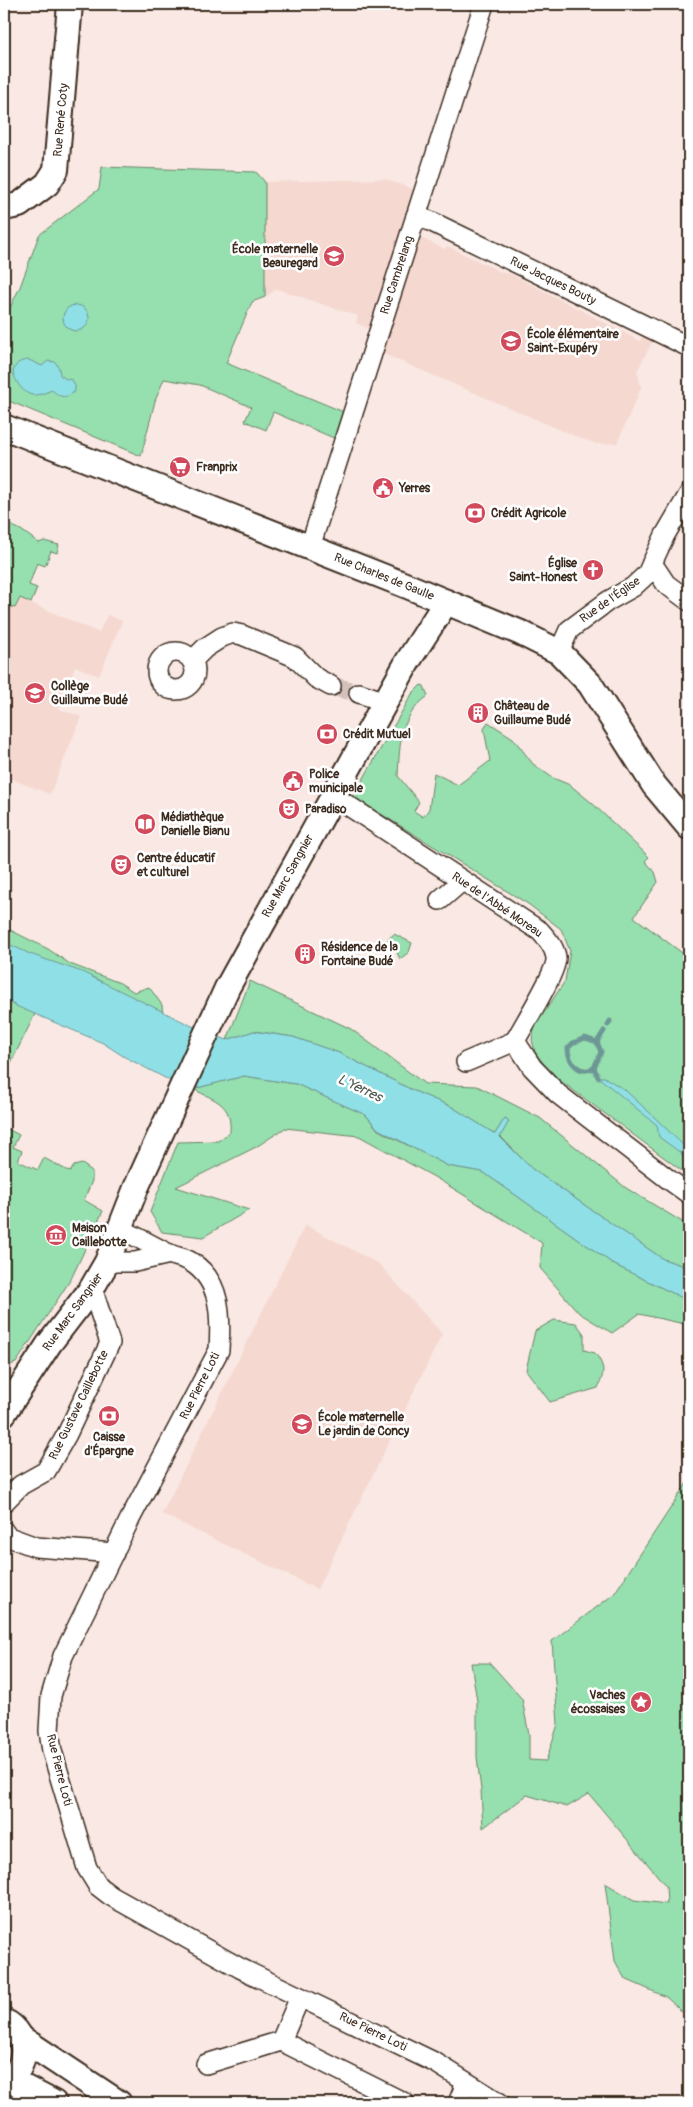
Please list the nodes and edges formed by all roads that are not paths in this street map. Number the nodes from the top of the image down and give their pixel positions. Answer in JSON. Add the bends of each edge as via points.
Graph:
{"nodes":[{"id":1,"x":70,"y":4,"type":"edge"},
{"id":2,"x":484,"y":4,"type":"edge"},
{"id":3,"x":4,"y":208,"type":"edge"},
{"id":4,"x":416,"y":216,"type":"junction"},
{"id":5,"x":689,"y":347,"type":"edge"},
{"id":6,"x":4,"y":427,"type":"edge"},
{"id":7,"x":689,"y":494,"type":"edge"},
{"id":8,"x":310,"y":547,"type":"junction"},
{"id":9,"x":652,"y":564,"type":"junction"},
{"id":10,"x":689,"y":601,"type":"edge"},
{"id":11,"x":446,"y":602,"type":"junction"},
{"id":12,"x":559,"y":652,"type":"junction"},
{"id":13,"x":192,"y":661,"type":"dead end"},
{"id":14,"x":331,"y":686,"type":"tunnel mouth"},
{"id":15,"x":359,"y":693,"type":"tunnel mouth"},
{"id":16,"x":386,"y":702,"type":"junction"},
{"id":17,"x":332,"y":795,"type":"junction"},
{"id":18,"x":689,"y":827,"type":"edge"},
{"id":19,"x":462,"y":881,"type":"junction"},
{"id":20,"x":440,"y":900,"type":"dead end"},
{"id":21,"x":516,"y":1041,"type":"junction"},
{"id":22,"x":466,"y":1062,"type":"dead end"},
{"id":23,"x":689,"y":1194,"type":"edge"},
{"id":24,"x":121,"y":1229,"type":"junction"},
{"id":25,"x":170,"y":1254,"type":"junction"},
{"id":26,"x":108,"y":1262,"type":"junction"},
{"id":27,"x":92,"y":1288,"type":"junction"},
{"id":28,"x":4,"y":1413,"type":"edge"},
{"id":29,"x":4,"y":1502,"type":"edge"},
{"id":30,"x":4,"y":1531,"type":"edge"},
{"id":31,"x":114,"y":1553,"type":"junction"},
{"id":32,"x":300,"y":1997,"type":"junction"},
{"id":33,"x":9,"y":2025,"type":"edge"},
{"id":34,"x":281,"y":2041,"type":"junction"},
{"id":35,"x":206,"y":2064,"type":"dead end"},
{"id":36,"x":7,"y":2082,"type":"edge"},
{"id":37,"x":466,"y":2082,"type":"junction"},
{"id":38,"x":54,"y":2103,"type":"edge"},
{"id":39,"x":119,"y":2103,"type":"edge"},
{"id":40,"x":405,"y":2103,"type":"edge"},
{"id":41,"x":458,"y":2103,"type":"edge"},
{"id":42,"x":500,"y":2103,"type":"edge"}],
"edges":[{"from":1,"to":3,"type":"street","name":"Rue René Coty","via":[[56,170],[47,184],[19,205]]},
{"from":2,"to":4,"type":"street","name":"Rue Cambrelang"},
{"from":4,"to":5,"type":"street","name":"Rue Jacques Bouty"},
{"from":4,"to":8,"type":"street","name":"Rue Cambrelang"},
{"from":6,"to":8,"type":"street","name":"Rue Charles de Gaulle"},
{"from":7,"to":9,"type":"street","name":"Rue de l'Église","via":[[664,535]]},
{"from":8,"to":11,"type":"street","name":"Rue Charles de Gaulle"},
{"from":9,"to":10,"type":"street","via":[[666,584]]},
{"from":9,"to":12,"type":"street","name":"Rue de l'Église","via":[[633,587],[569,630]]},
{"from":11,"to":12,"type":"street","name":"Rue Charles de Gaulle"},
{"from":11,"to":16,"type":"street","name":"Rue Marc Sangnier"},
{"from":12,"to":18,"type":"street","name":"Rue Charles de Gaulle","via":[[590,684],[654,785]]},
{"from":13,"to":14,"type":"street","via":[[222,637],[238,634],[295,657],[316,678]]},
{"from":15,"to":16,"type":"street"},
{"from":16,"to":17,"type":"street","name":"Rue Marc Sangnier"},
{"from":17,"to":19,"type":"street","name":"Rue de l'Abbé Moreau"},
{"from":17,"to":24,"type":"street","name":"Rue Marc Sangnier","via":[[211,1022],[136,1188]]},
{"from":19,"to":20,"type":"street"},
{"from":19,"to":21,"type":"street","name":"Rue de l'Abbé Moreau","via":[[540,931],[552,944],[557,959]]},
{"from":21,"to":22,"type":"street"},
{"from":21,"to":23,"type":"street","via":[[532,1067],[558,1094]]},
{"from":24,"to":25,"type":"street","name":"Rue Pierre Loti"},
{"from":24,"to":26,"type":"street","name":"Rue Marc Sangnier"},
{"from":25,"to":26,"type":"street","via":[[135,1262]]},
{"from":25,"to":31,"type":"street","name":"Rue Pierre Loti","via":[[191,1262],[206,1275],[216,1291],[221,1319],[219,1350]]},
{"from":26,"to":27,"type":"street","name":"Rue Marc Sangnier"},
{"from":27,"to":28,"type":"street","name":"Rue Marc Sangnier","via":[[49,1344]]},
{"from":27,"to":29,"type":"street","name":"Rue Gustave Caillebotte","via":[[110,1343],[46,1471],[21,1485]]},
{"from":30,"to":31,"type":"street","via":[[6,1536],[36,1547]]},
{"from":31,"to":32,"type":"street","name":"Rue Pierre Loti","via":[[63,1656],[49,1713],[52,1750],[87,1868],[98,1886],[111,1896],[240,1968]]},
{"from":32,"to":34,"type":"street"},
{"from":32,"to":37,"type":"street","name":"Rue Pierre Loti","via":[[436,2063]]},
{"from":33,"to":36,"type":"street","via":[[24,2049],[18,2072]]},
{"from":33,"to":39,"type":"street"},
{"from":34,"to":35,"type":"street"},
{"from":34,"to":40,"type":"street"},
{"from":36,"to":38,"type":"street"},
{"from":37,"to":41,"type":"street"},
{"from":37,"to":42,"type":"street","name":"Rue Pierre Loti"}]}
